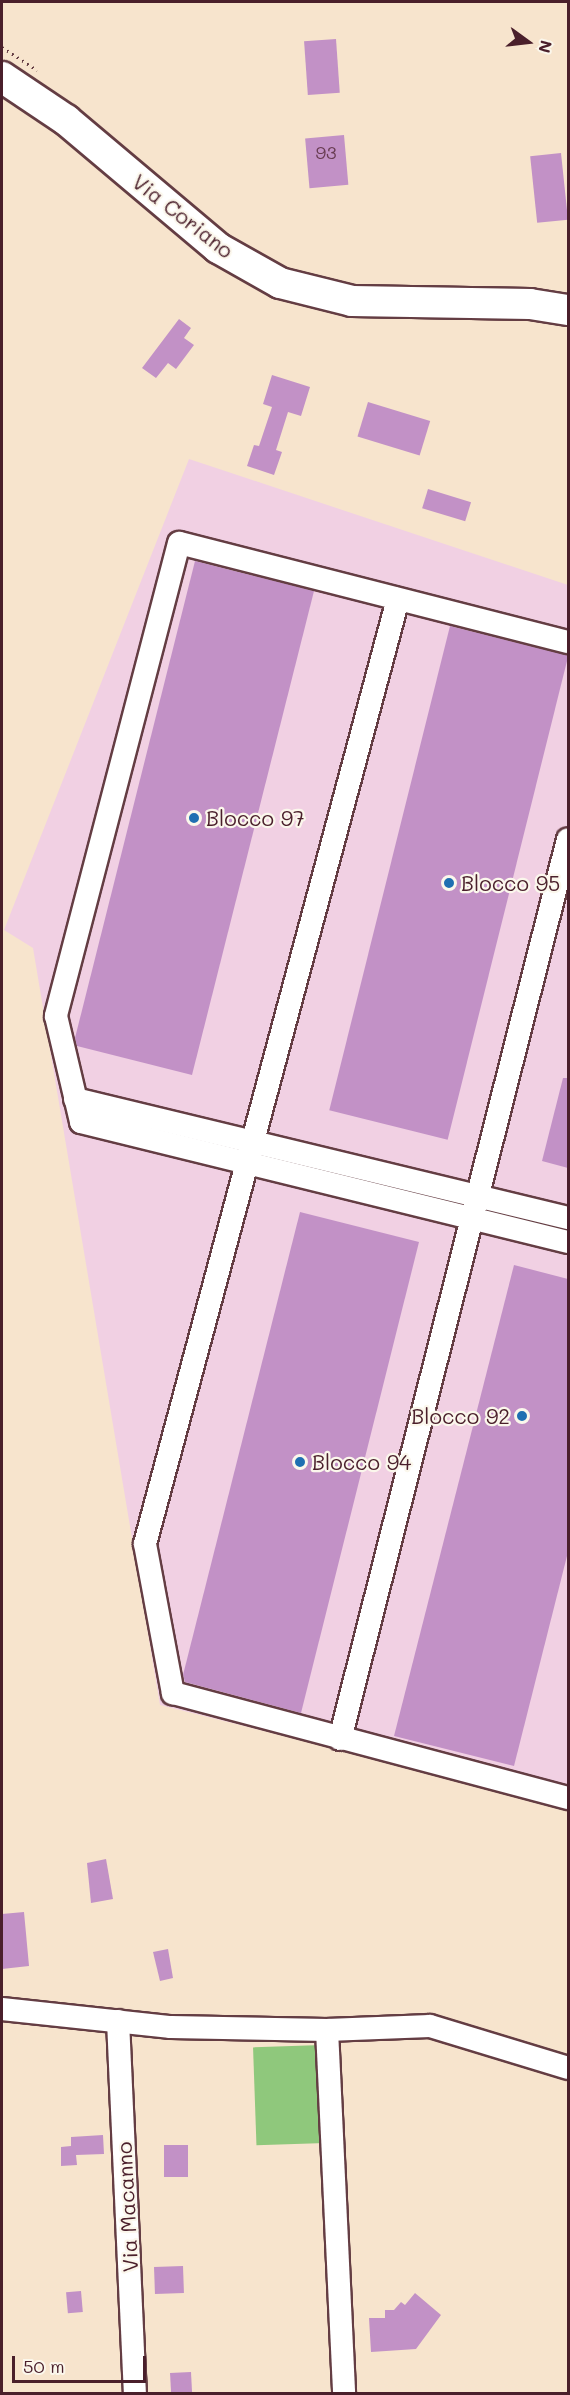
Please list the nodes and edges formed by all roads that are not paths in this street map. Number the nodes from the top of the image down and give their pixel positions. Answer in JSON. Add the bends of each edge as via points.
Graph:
{"nodes":[{"id":1,"x":2,"y":77,"type":"edge"},
{"id":2,"x":568,"y":310,"type":"edge"},
{"id":3,"x":398,"y":599,"type":"junction"},
{"id":4,"x":568,"y":642,"type":"edge"},
{"id":5,"x":568,"y":839,"type":"edge"},
{"id":6,"x":75,"y":1099,"type":"junction"},
{"id":7,"x":251,"y":1152,"type":"junction"},
{"id":8,"x":475,"y":1207,"type":"junction"},
{"id":9,"x":568,"y":1218,"type":"edge"},
{"id":10,"x":568,"y":1242,"type":"edge"},
{"id":11,"x":340,"y":1739,"type":"junction"},
{"id":12,"x":568,"y":1797,"type":"edge"},
{"id":13,"x":2,"y":2009,"type":"edge"},
{"id":14,"x":118,"y":2021,"type":"junction"},
{"id":15,"x":327,"y":2030,"type":"junction"},
{"id":16,"x":568,"y":2068,"type":"edge"},
{"id":17,"x":135,"y":2394,"type":"edge"},
{"id":18,"x":344,"y":2394,"type":"edge"}],
"edges":[{"from":1,"to":2,"type":"main road","name":"Via Coriano","via":[[66,120],[218,248],[280,283],[352,301],[530,304]]},
{"from":3,"to":4,"type":"street"},
{"from":3,"to":6,"type":"street","via":[[179,543],[56,1016]]},
{"from":3,"to":7,"type":"street"},
{"from":5,"to":8,"type":"street"},
{"from":6,"to":7,"type":"street"},
{"from":6,"to":7,"type":"street","via":[[81,1122]]},
{"from":7,"to":8,"type":"street"},
{"from":7,"to":11,"type":"street","via":[[145,1544],[174,1693]]},
{"from":8,"to":9,"type":"street"},
{"from":8,"to":10,"type":"street"},
{"from":8,"to":11,"type":"street"},
{"from":11,"to":12,"type":"street"},
{"from":13,"to":14,"type":"street"},
{"from":14,"to":15,"type":"street","via":[[171,2027]]},
{"from":14,"to":17,"type":"street","name":"Via Macanno"},
{"from":15,"to":16,"type":"street","via":[[430,2026]]},
{"from":15,"to":18,"type":"street"}]}
